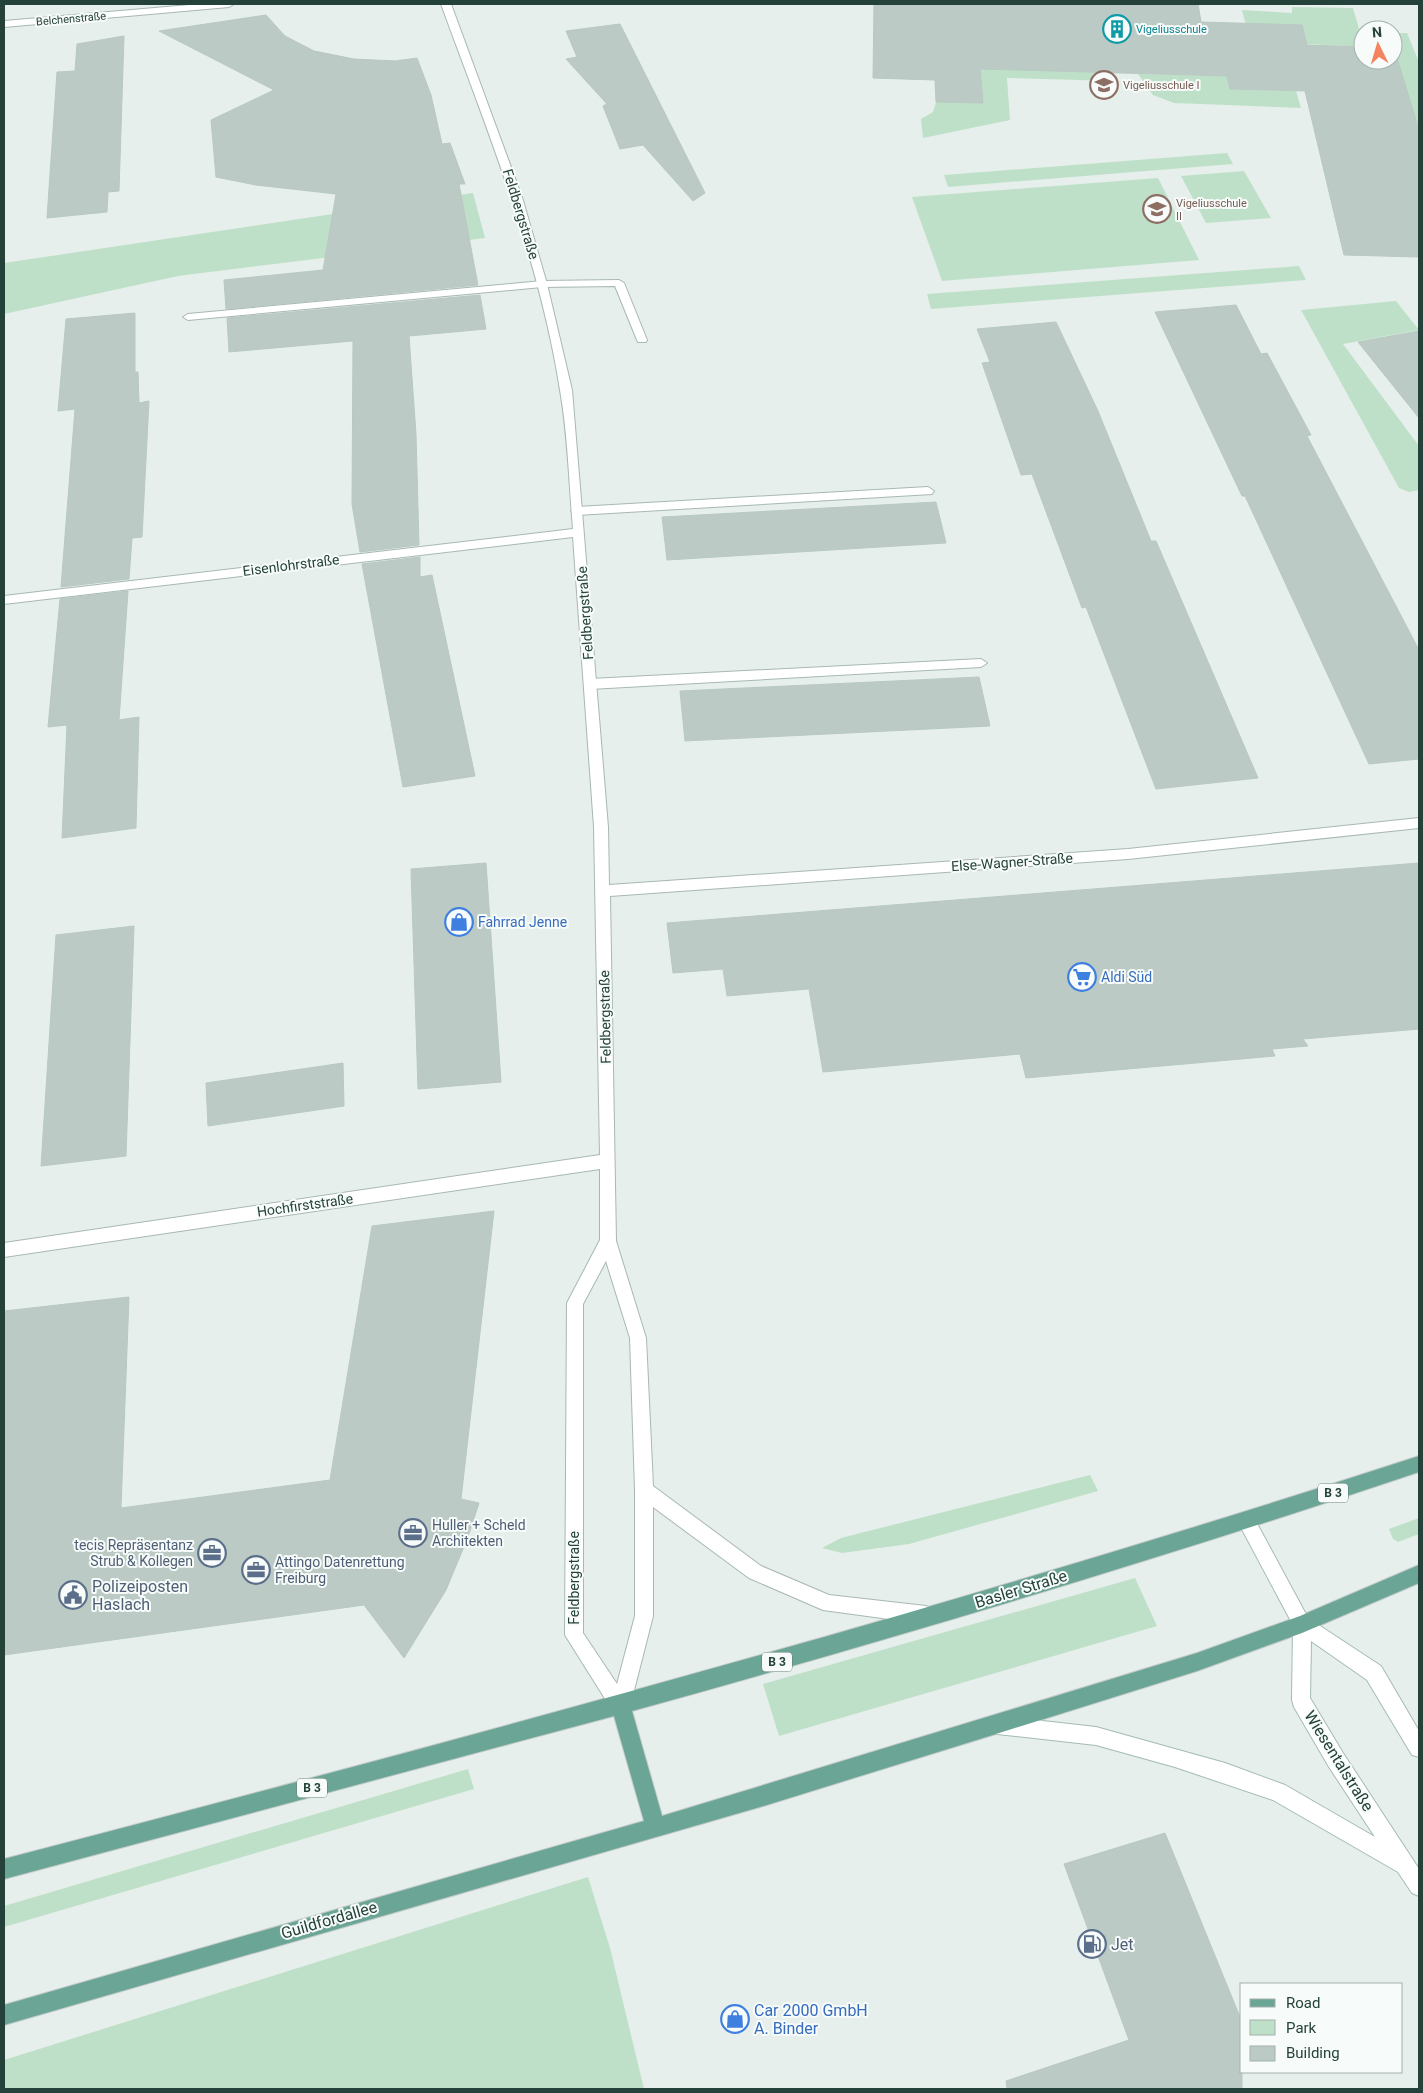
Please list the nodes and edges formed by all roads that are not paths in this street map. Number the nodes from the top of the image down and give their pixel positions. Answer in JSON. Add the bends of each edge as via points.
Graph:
{"nodes":[{"id":1,"x":229,"y":4,"type":"edge"},
{"id":2,"x":446,"y":4,"type":"edge"},
{"id":3,"x":4,"y":24,"type":"edge"},
{"id":4,"x":542,"y":284,"type":"junction"},
{"id":5,"x":188,"y":317,"type":"dead end"},
{"id":6,"x":642,"y":340,"type":"dead end"},
{"id":7,"x":928,"y":491,"type":"dead end"},
{"id":8,"x":577,"y":511,"type":"junction"},
{"id":9,"x":580,"y":532,"type":"junction"},
{"id":10,"x":4,"y":600,"type":"edge"},
{"id":11,"x":981,"y":663,"type":"dead end"},
{"id":12,"x":590,"y":684,"type":"junction"},
{"id":13,"x":1419,"y":822,"type":"edge"},
{"id":14,"x":603,"y":891,"type":"junction"},
{"id":15,"x":607,"y":1161,"type":"junction"},
{"id":16,"x":608,"y":1241,"type":"junction"},
{"id":17,"x":4,"y":1250,"type":"edge"},
{"id":18,"x":1419,"y":1464,"type":"edge"},
{"id":19,"x":644,"y":1490,"type":"junction"},
{"id":20,"x":1246,"y":1522,"type":"junction"},
{"id":21,"x":1419,"y":1574,"type":"edge"},
{"id":22,"x":933,"y":1616,"type":"junction"},
{"id":23,"x":1302,"y":1624,"type":"junction"},
{"id":24,"x":621,"y":1706,"type":"junction"},
{"id":25,"x":996,"y":1725,"type":"junction"},
{"id":26,"x":1419,"y":1748,"type":"edge"},
{"id":27,"x":655,"y":1827,"type":"junction"},
{"id":28,"x":1405,"y":1865,"type":"junction"},
{"id":29,"x":4,"y":1869,"type":"edge"},
{"id":30,"x":1419,"y":1886,"type":"edge"},
{"id":31,"x":4,"y":2015,"type":"edge"}],
"edges":[{"from":1,"to":3,"type":"street","name":"Belchenstraße"},
{"from":2,"to":4,"type":"street","name":"Feldbergstraße","via":[[517,197]]},
{"from":4,"to":5,"type":"street"},
{"from":4,"to":6,"type":"street","via":[[619,283]]},
{"from":4,"to":8,"type":"street","name":"Feldbergstraße","via":[[566,390]]},
{"from":7,"to":8,"type":"street"},
{"from":8,"to":9,"type":"street","name":"Feldbergstraße"},
{"from":9,"to":10,"type":"street","name":"Eisenlohrstraße"},
{"from":9,"to":12,"type":"street","name":"Feldbergstraße"},
{"from":11,"to":12,"type":"street"},
{"from":12,"to":14,"type":"street","name":"Feldbergstraße"},
{"from":13,"to":14,"type":"street","name":"Else-Wagner-Straße","via":[[1128,854]]},
{"from":14,"to":15,"type":"street","name":"Feldbergstraße"},
{"from":15,"to":16,"type":"street","name":"Feldbergstraße"},
{"from":15,"to":17,"type":"street","name":"Hochfirststraße"},
{"from":16,"to":19,"type":"street","name":"Feldbergstraße","via":[[638,1338]]},
{"from":16,"to":24,"type":"street","name":"Feldbergstraße","via":[[575,1303],[574,1635]]},
{"from":18,"to":20,"type":"main road","name":"Basler Straße","number":"B 3"},
{"from":19,"to":22,"type":"street","via":[[755,1572],[829,1604]]},
{"from":19,"to":24,"type":"street","name":"Feldbergstraße","via":[[644,1616]]},
{"from":20,"to":22,"type":"main road","name":"Basler Straße","number":"B 3"},
{"from":20,"to":23,"type":"street","name":"Wiesentalstraße"},
{"from":21,"to":23,"type":"main road"},
{"from":22,"to":24,"type":"main road","name":"Basler Straße","number":"B 3"},
{"from":23,"to":25,"type":"main road","via":[[1197,1662]]},
{"from":23,"to":26,"type":"street","name":"Wiesentalstraße","via":[[1374,1673]]},
{"from":23,"to":28,"type":"street","name":"Wiesentalstraße","via":[[1301,1700]]},
{"from":24,"to":27,"type":"main road"},
{"from":24,"to":29,"type":"main road","number":"B 3"},
{"from":25,"to":27,"type":"main road"},
{"from":25,"to":28,"type":"street","via":[[1096,1736],[1225,1773],[1278,1792]]},
{"from":27,"to":31,"type":"main road","name":"Guildfordallee"},
{"from":28,"to":30,"type":"street","name":"Wiesentalstraße"}]}
